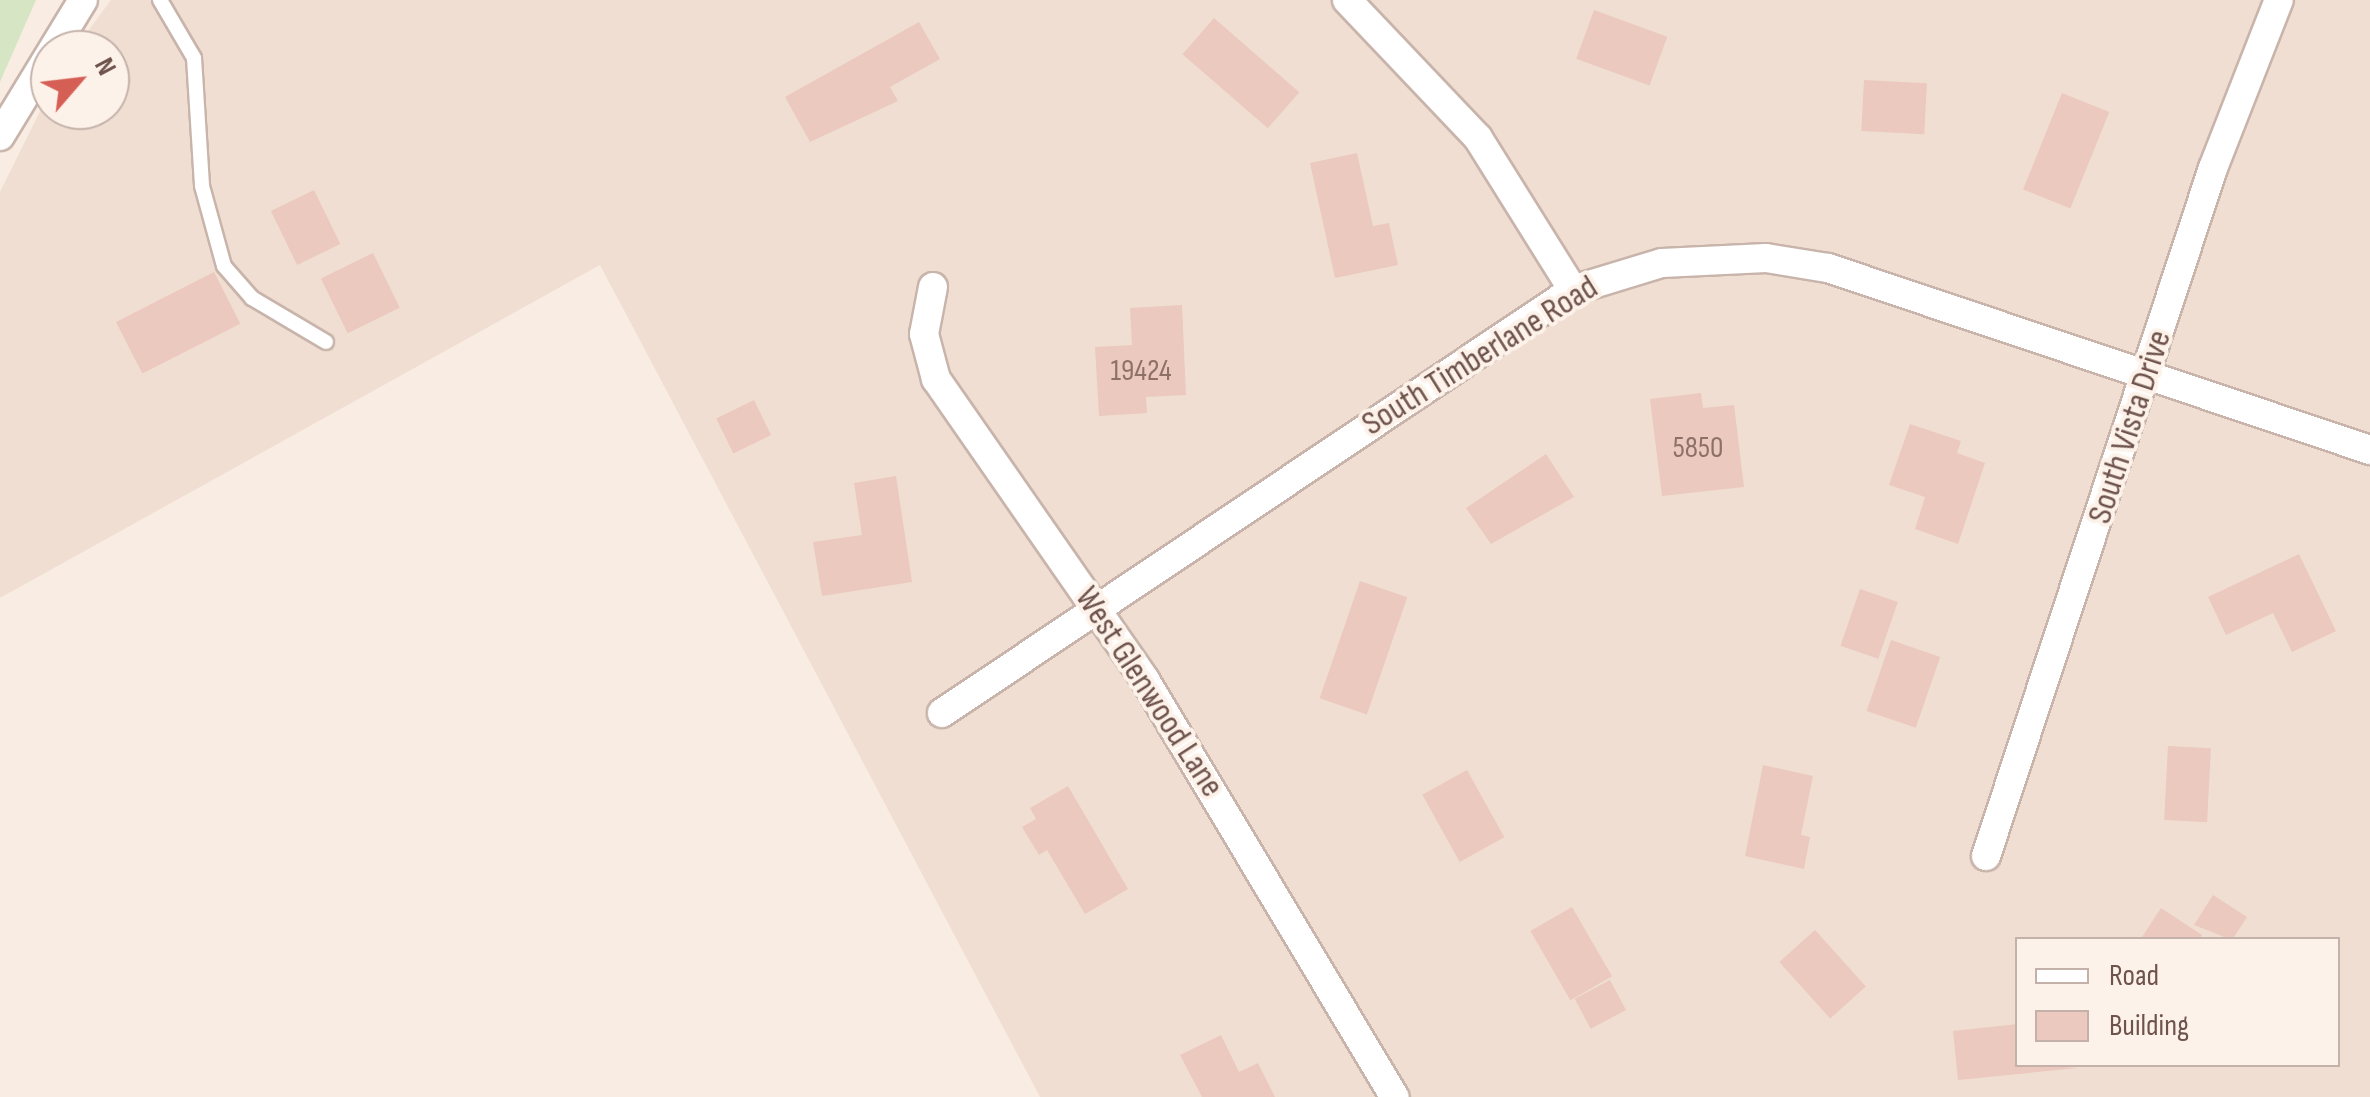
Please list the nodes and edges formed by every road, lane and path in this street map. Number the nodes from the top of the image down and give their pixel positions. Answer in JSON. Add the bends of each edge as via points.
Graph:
{"nodes":[{"id":1,"x":83,"y":0,"type":"edge"},
{"id":2,"x":160,"y":0,"type":"edge"},
{"id":3,"x":1347,"y":0,"type":"edge"},
{"id":4,"x":2279,"y":0,"type":"edge"},
{"id":5,"x":0,"y":136,"type":"edge"},
{"id":6,"x":933,"y":286,"type":"dead end"},
{"id":7,"x":1573,"y":290,"type":"junction"},
{"id":8,"x":326,"y":342,"type":"dead end"},
{"id":9,"x":2146,"y":376,"type":"junction"},
{"id":10,"x":2370,"y":450,"type":"edge"},
{"id":11,"x":1098,"y":612,"type":"junction"},
{"id":12,"x":942,"y":713,"type":"dead end"},
{"id":13,"x":1986,"y":856,"type":"dead end"},
{"id":14,"x":1395,"y":1097,"type":"edge"}],
"edges":[{"from":1,"to":5,"type":"street"},
{"from":2,"to":8,"type":"lane","via":[[194,58],[202,186],[224,266],[252,298]]},
{"from":3,"to":7,"type":"street","via":[[1478,138]]},
{"from":4,"to":9,"type":"street","name":"South Vista Drive"},
{"from":6,"to":11,"type":"street","name":"West Glenwood Lane","via":[[924,334],[936,379]]},
{"from":7,"to":9,"type":"street","name":"South Timberlane Road","via":[[1662,262],[1766,258],[1828,268]]},
{"from":7,"to":11,"type":"street","name":"South Timberlane Road"},
{"from":9,"to":10,"type":"street","name":"South Timberlane Road"},
{"from":9,"to":13,"type":"street","name":"South Vista Drive"},
{"from":11,"to":12,"type":"street","name":"South Timberlane Road"},
{"from":11,"to":14,"type":"street","name":"West Glenwood Lane","via":[[1253,852]]}]}
